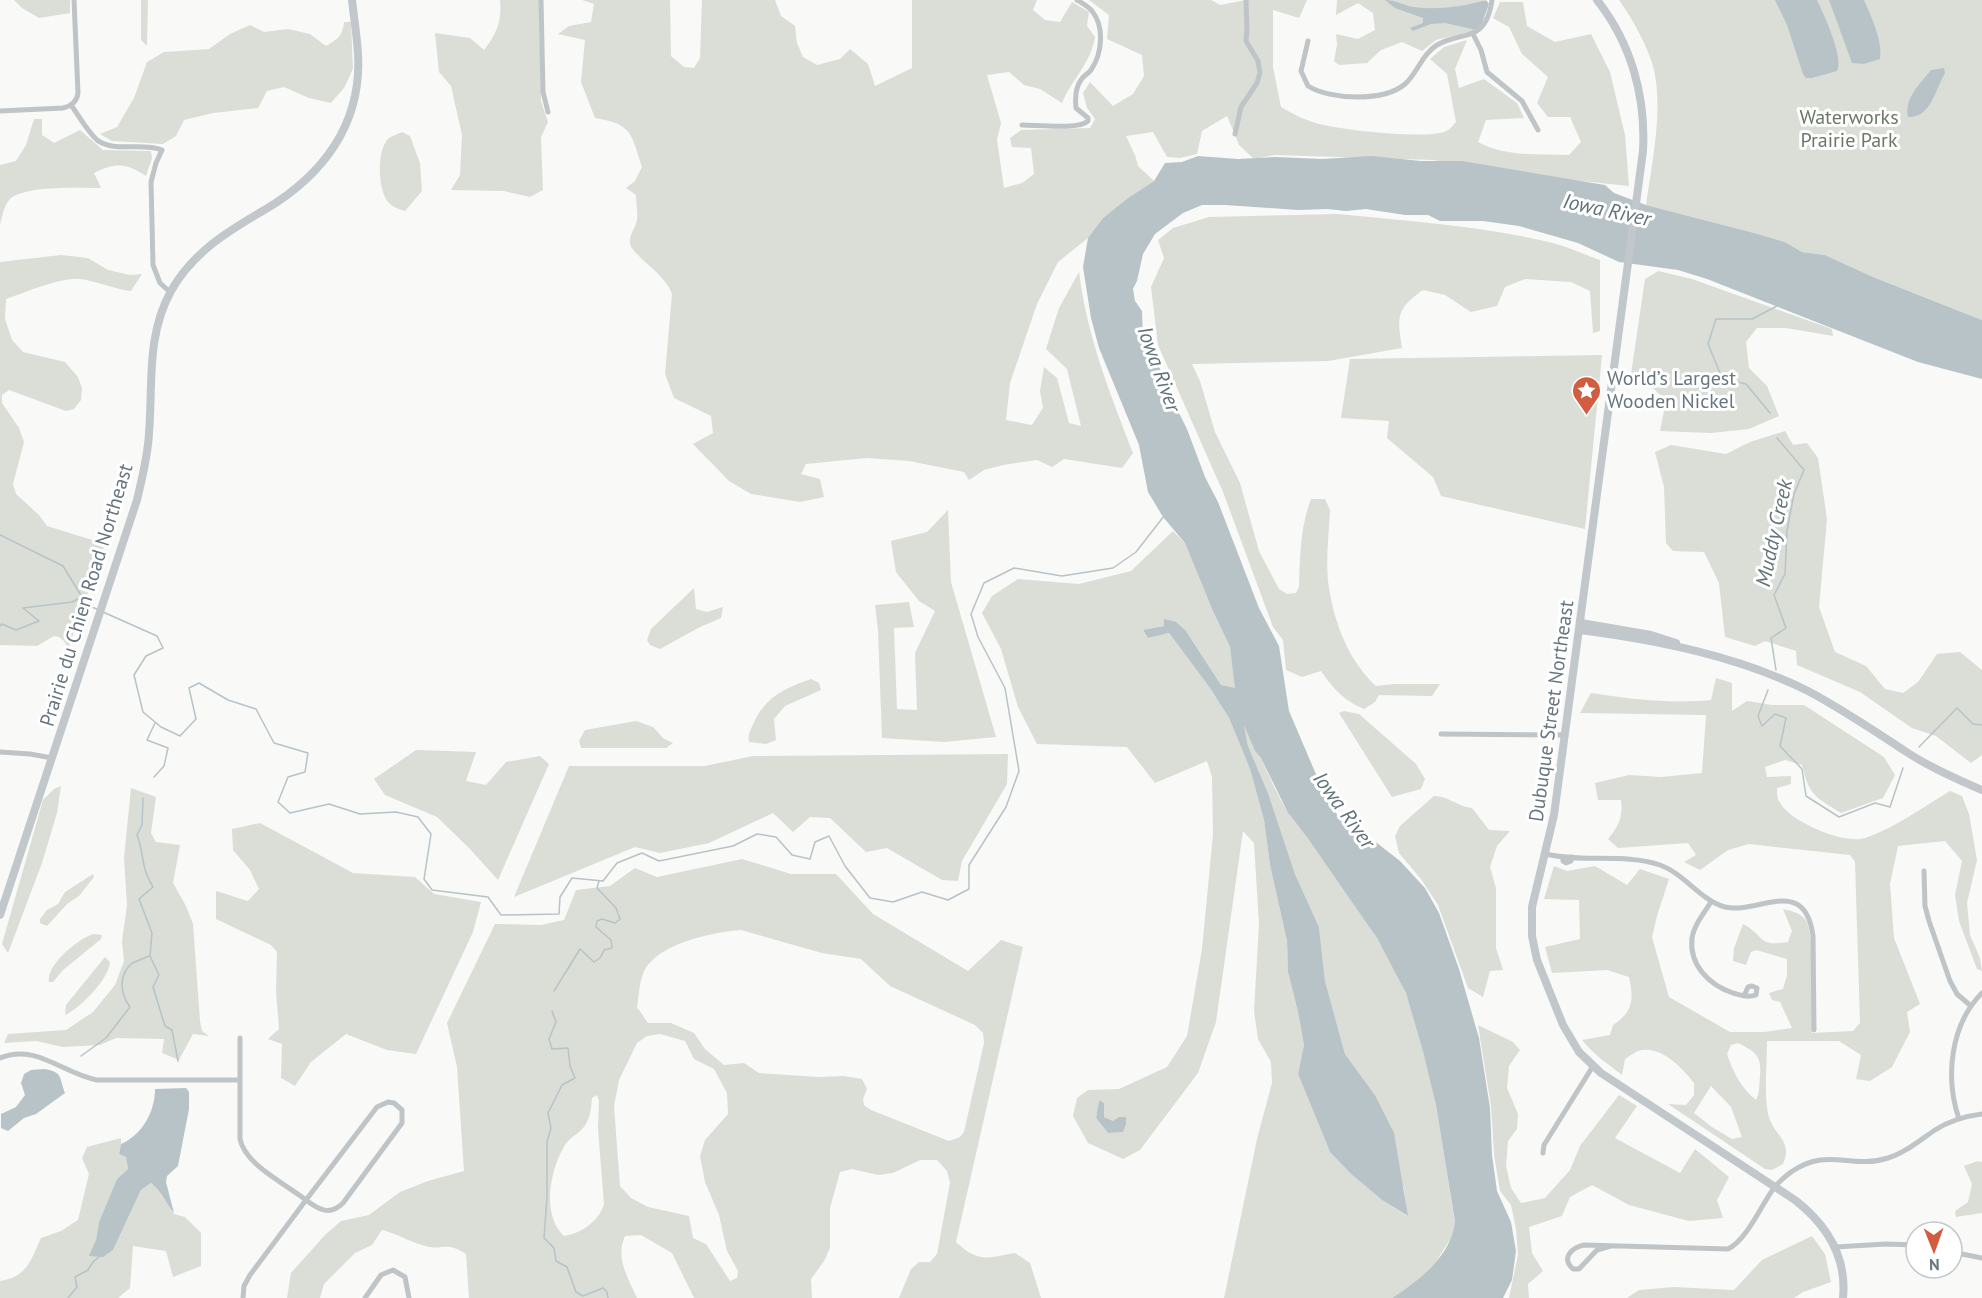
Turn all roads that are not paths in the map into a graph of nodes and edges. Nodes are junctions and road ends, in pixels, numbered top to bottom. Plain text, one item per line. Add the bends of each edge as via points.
1 (74, 0) edge
2 (352, 0) edge
3 (541, 0) edge
4 (1077, 0) edge
5 (1246, 0) edge
6 (1492, 0) edge
7 (1597, 0) edge
8 (1473, 34) junction
9 (1308, 41) dead end
10 (71, 105) junction
11 (0, 111) edge
12 (548, 112) dead end
13 (1022, 125) dead end
14 (1538, 130) dead end
15 (1235, 134) dead end
16 (171, 293) junction
17 (1580, 626) junction
18 (1441, 734) dead end
19 (1565, 735) junction
20 (0, 752) edge
21 (52, 758) junction
22 (1982, 790) edge
23 (1546, 854) junction
24 (1924, 871) dead end
25 (1711, 902) junction
26 (0, 915) edge
27 (1982, 993) edge
28 (1744, 996) dead end
29 (1971, 1006) junction
30 (1814, 1030) dead end
31 (240, 1038) dead end
32 (0, 1058) edge
33 (1593, 1066) junction
34 (240, 1080) junction
35 (1982, 1114) edge
36 (1959, 1119) junction
37 (1543, 1153) dead end
38 (1775, 1187) junction
39 (306, 1200) junction
40 (1904, 1245) edge
41 (1611, 1246) junction
42 (1835, 1246) junction
43 (1964, 1254) edge
44 (1982, 1258) edge
45 (243, 1298) edge
46 (365, 1298) edge
47 (409, 1298) edge
48 (1844, 1298) edge

1 - 10 street via 78,93
2 - 16 main road, Prairie du Chien Road Northeast via 357,79 349,114 336,144 312,176 294,191 203,251
3 - 12 street via 543,92
4 - 13 street via 1091,10 1099,22 1100,33 1099,54 1075,95 1076,108 1088,118 1087,123
5 - 15 street via 1246,42 1258,61 1260,73 1241,107
6 - 8 street via 1484,22
7 - 17 main road, Dubuque Street Northeast via 1632,61 1642,101 1644,143
8 - 9 street via 1437,45 1398,89 1351,97 1313,89 1305,82 1301,66
8 - 14 street via 1487,72 1522,101
10 - 11 street
10 - 16 street via 104,145 162,150 151,182 153,265 160,283
16 - 21 main road, Prairie du Chien Road Northeast via 157,327 152,353 149,433 142,479
17 - 19 main road, Dubuque Street Northeast
17 - 22 main road via 1700,652 1757,670 1805,690 1905,752
18 - 19 street
19 - 23 main road, Dubuque Street Northeast
20 - 21 street
21 - 26 main road, Prairie du Chien Road Northeast
23 - 25 street via 1662,866
23 - 33 main road, Dubuque Street Northeast via 1532,907 1534,951 1566,1032
24 - 29 street via 1925,906 1936,941 1953,988
25 - 28 street via 1693,932 1693,957 1713,983
25 - 30 street via 1737,909 1782,900 1803,911 1813,936
27 - 29 street
29 - 36 street via 1959,1030 1954,1054 1953,1096
31 - 34 street
32 - 34 street via 29,1054 97,1080
33 - 37 street via 1544,1145
33 - 38 main road, Dubuque Street Northeast
34 - 39 street via 240,1138 244,1151
35 - 36 street
36 - 38 street via 1897,1155 1860,1162 1821,1159 1802,1165
38 - 41 street via 1745,1232 1728,1249
38 - 42 main road, Dubuque Street Northeast via 1815,1217
39 - 39 street via 377,1107 388,1102 399,1106 402,1123 340,1206 320,1210
39 - 45 street via 250,1275
40 - 42 street
41 - 41 street via 1575,1248 1569,1254 1568,1264 1579,1269 1597,1250
42 - 48 main road, Dubuque Street Northeast
43 - 44 street
46 - 47 street via 381,1275 393,1270 405,1277

